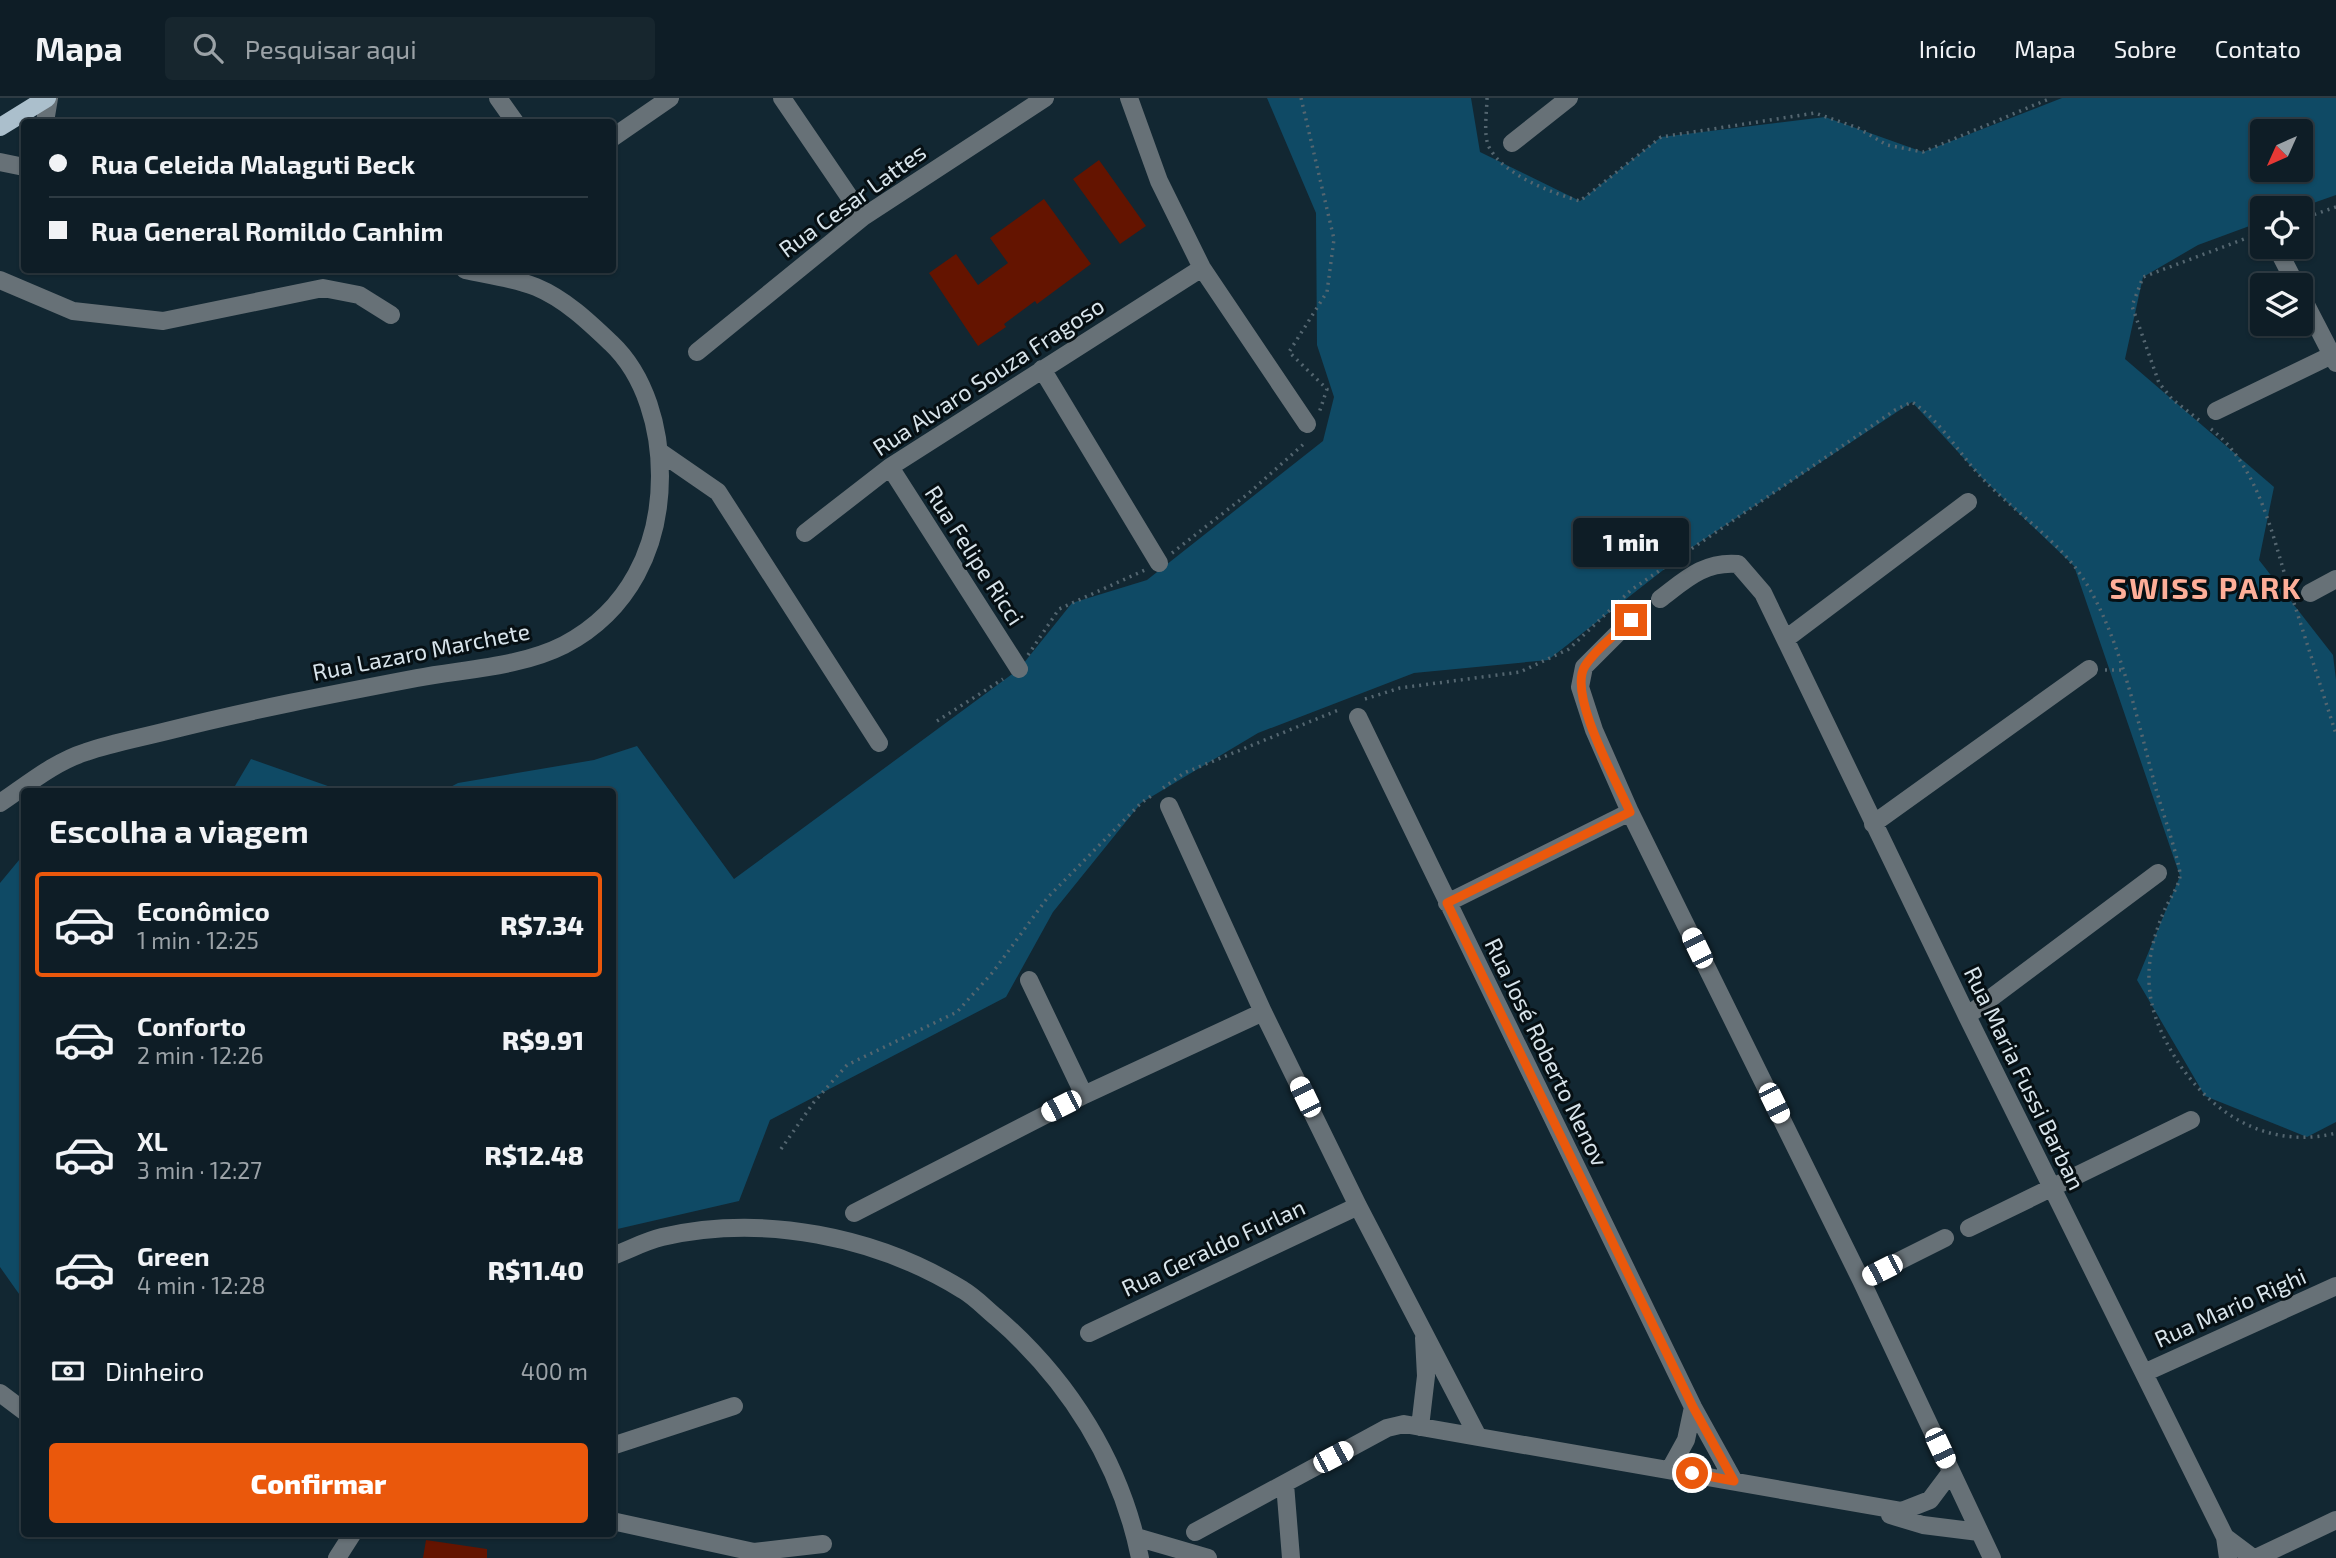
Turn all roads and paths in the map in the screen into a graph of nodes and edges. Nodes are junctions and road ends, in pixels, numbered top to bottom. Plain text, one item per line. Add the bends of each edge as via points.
1 (48, 98) edge
2 (498, 98) edge
3 (670, 98) edge
4 (782, 98) edge
5 (1045, 98) edge
6 (1129, 98) edge
7 (1301, 98) edge
8 (1487, 98) edge
9 (1569, 98) edge
10 (2051, 98) edge
11 (45, 119) edge
12 (513, 119) edge
13 (0, 127) edge
14 (616, 135) edge
15 (1513, 143) dead end
16 (0, 162) edge
17 (21, 166) edge
18 (2336, 207) edge
19 (2313, 215) edge
20 (863, 217) junction
21 (2250, 237) edge
22 (1202, 268) junction
23 (478, 273) edge
24 (0, 280) edge
25 (391, 315) dead end
26 (2313, 317) edge
27 (697, 352) dead end
28 (2335, 357) edge
29 (1042, 369) junction
30 (2216, 411) dead end
31 (1311, 429) junction
32 (660, 452) junction
33 (890, 467) junction
34 (1968, 502) dead end
35 (805, 533) dead end
36 (1159, 563) junction
37 (2336, 579) edge
38 (2310, 593) dead end
39 (1660, 599) dead end
40 (1631, 620) dead end
41 (1787, 638) junction
42 (1019, 669) junction
43 (2088, 669) dead end
44 (1356, 708) junction
45 (937, 721) dead end
46 (2336, 734) edge
47 (879, 743) dead end
48 (22, 788) edge
49 (21, 789) edge
50 (0, 803) edge
51 (1169, 806) dead end
52 (1630, 812) junction
53 (1873, 824) junction
54 (2158, 873) dead end
55 (1447, 903) junction
56 (1029, 980) dead end
57 (1263, 1012) junction
58 (1967, 1016) junction
59 (1084, 1095) junction
60 (2190, 1120) dead end
61 (2336, 1133) edge
62 (781, 1149) dead end
63 (2051, 1188) junction
64 (1358, 1206) junction
65 (855, 1213) dead end
66 (1969, 1228) dead end
67 (1945, 1238) dead end
68 (616, 1254) edge
69 (1861, 1280) junction
70 (2336, 1286) edge
71 (1089, 1333) dead end
72 (1424, 1335) junction
73 (2144, 1373) junction
74 (0, 1393) edge
75 (734, 1406) dead end
76 (1693, 1407) junction
77 (21, 1409) edge
78 (1420, 1427) junction
79 (1477, 1436) junction
80 (616, 1445) edge
81 (1670, 1469) junction
82 (1951, 1472) junction
83 (1734, 1481) junction
84 (1285, 1484) junction
85 (1867, 1507) junction
86 (2336, 1520) edge
87 (616, 1522) edge
88 (1195, 1532) dead end
89 (1979, 1532) junction
90 (350, 1537) edge
91 (1136, 1537) junction
92 (2225, 1537) junction
93 (824, 1544) dead end
94 (754, 1555) edge
95 (337, 1558) edge
96 (1140, 1558) edge
97 (1208, 1558) edge
98 (1290, 1558) edge
99 (1992, 1558) edge
100 (2228, 1558) edge
101 (2254, 1558) edge

1 - 11 street
1 - 13 main road
2 - 12 street
3 - 14 street
4 - 20 street
5 - 20 street, Rua Cesar Lattes
6 - 22 street via 1159,181
7 - 31 path via 1334,239 1327,292 1289,352 1327,389
8 - 10 path via 1488,145 1498,158 1540,189 1580,201 1661,137 1815,113 1858,128 1887,145 1923,152
9 - 15 street
16 - 17 street
18 - 19 path
20 - 27 street, Rua Cesar Lattes
21 - 46 path via 2143,277 2132,306 2159,383 2227,444 2261,500
22 - 29 street, Rua Alvaro Souza Fragoso
22 - 31 street
23 - 32 street, Rua Lazaro Marchete via 536,287 580,313 619,350 640,384
24 - 25 street via 73,311 163,321 323,288 359,295
26 - 28 street
28 - 30 street
29 - 33 street, Rua Alvaro Souza Fragoso
29 - 36 street
31 - 36 path via 1248,493
32 - 47 street via 718,492
32 - 48 street, Rua Lazaro Marchete via 660,506 641,569 597,622 562,646 520,659 268,706 84,752
33 - 35 street, Rua Alvaro Souza Fragoso
33 - 42 street, Rua Felipe Ricci
34 - 41 street
36 - 42 path via 1059,609
37 - 38 street
39 - 41 street, Rua Maria Fussi Barban via 1703,567 1738,564 1763,593
40 - 52 street via 1584,667 1580,687
41 - 53 street, Rua Maria Fussi Barban
42 - 45 path
43 - 53 street
44 - 55 street, Rua José Roberto Nenov
44 - 61 path via 1400,688 1520,672 1569,649 1631,590 1912,402 1927,412 1982,478 2074,566 2091,592 2123,670 2180,876 2151,941 2148,986 2161,1030 2177,1060 2215,1105 2266,1135 2318,1138
44 - 62 path via 1184,773 1141,803 1048,898 957,1012 847,1065
49 - 50 street, Rua Lazaro Marchete
51 - 57 street
52 - 55 street
52 - 69 street
53 - 58 street, Rua Maria Fussi Barban
54 - 58 street
55 - 76 street, Rua José Roberto Nenov
56 - 59 street
57 - 59 street
57 - 64 street
58 - 63 street, Rua Maria Fussi Barban
59 - 65 street
60 - 63 street
63 - 66 street
63 - 73 street, Rua Maria Fussi Barban
64 - 71 street, Rua Geraldo Furlan
64 - 72 street
67 - 69 street
68 - 91 street via 661,1237 739,1227 831,1236 926,1270 965,1291 1016,1334 1065,1389 1096,1436
69 - 82 street
70 - 73 street, Rua Mario Righi
72 - 78 street via 1426,1376
72 - 79 street
73 - 92 street, Rua Maria Fussi Barban
74 - 77 street
75 - 80 street
76 - 81 street via 1686,1440
76 - 83 street, Rua José Roberto Nenov
78 - 79 street
78 - 84 street via 1387,1428
79 - 81 street
81 - 83 street
82 - 85 street via 1930,1500 1917,1508
82 - 89 street
83 - 85 street
84 - 88 street
84 - 98 street
85 - 89 street via 1923,1525
86 - 101 street
87 - 94 street
89 - 99 street
90 - 95 street
91 - 96 street
91 - 97 street
92 - 100 street, Rua Maria Fussi Barban
92 - 101 street, Rua Maria Fussi Barban
93 - 94 street

